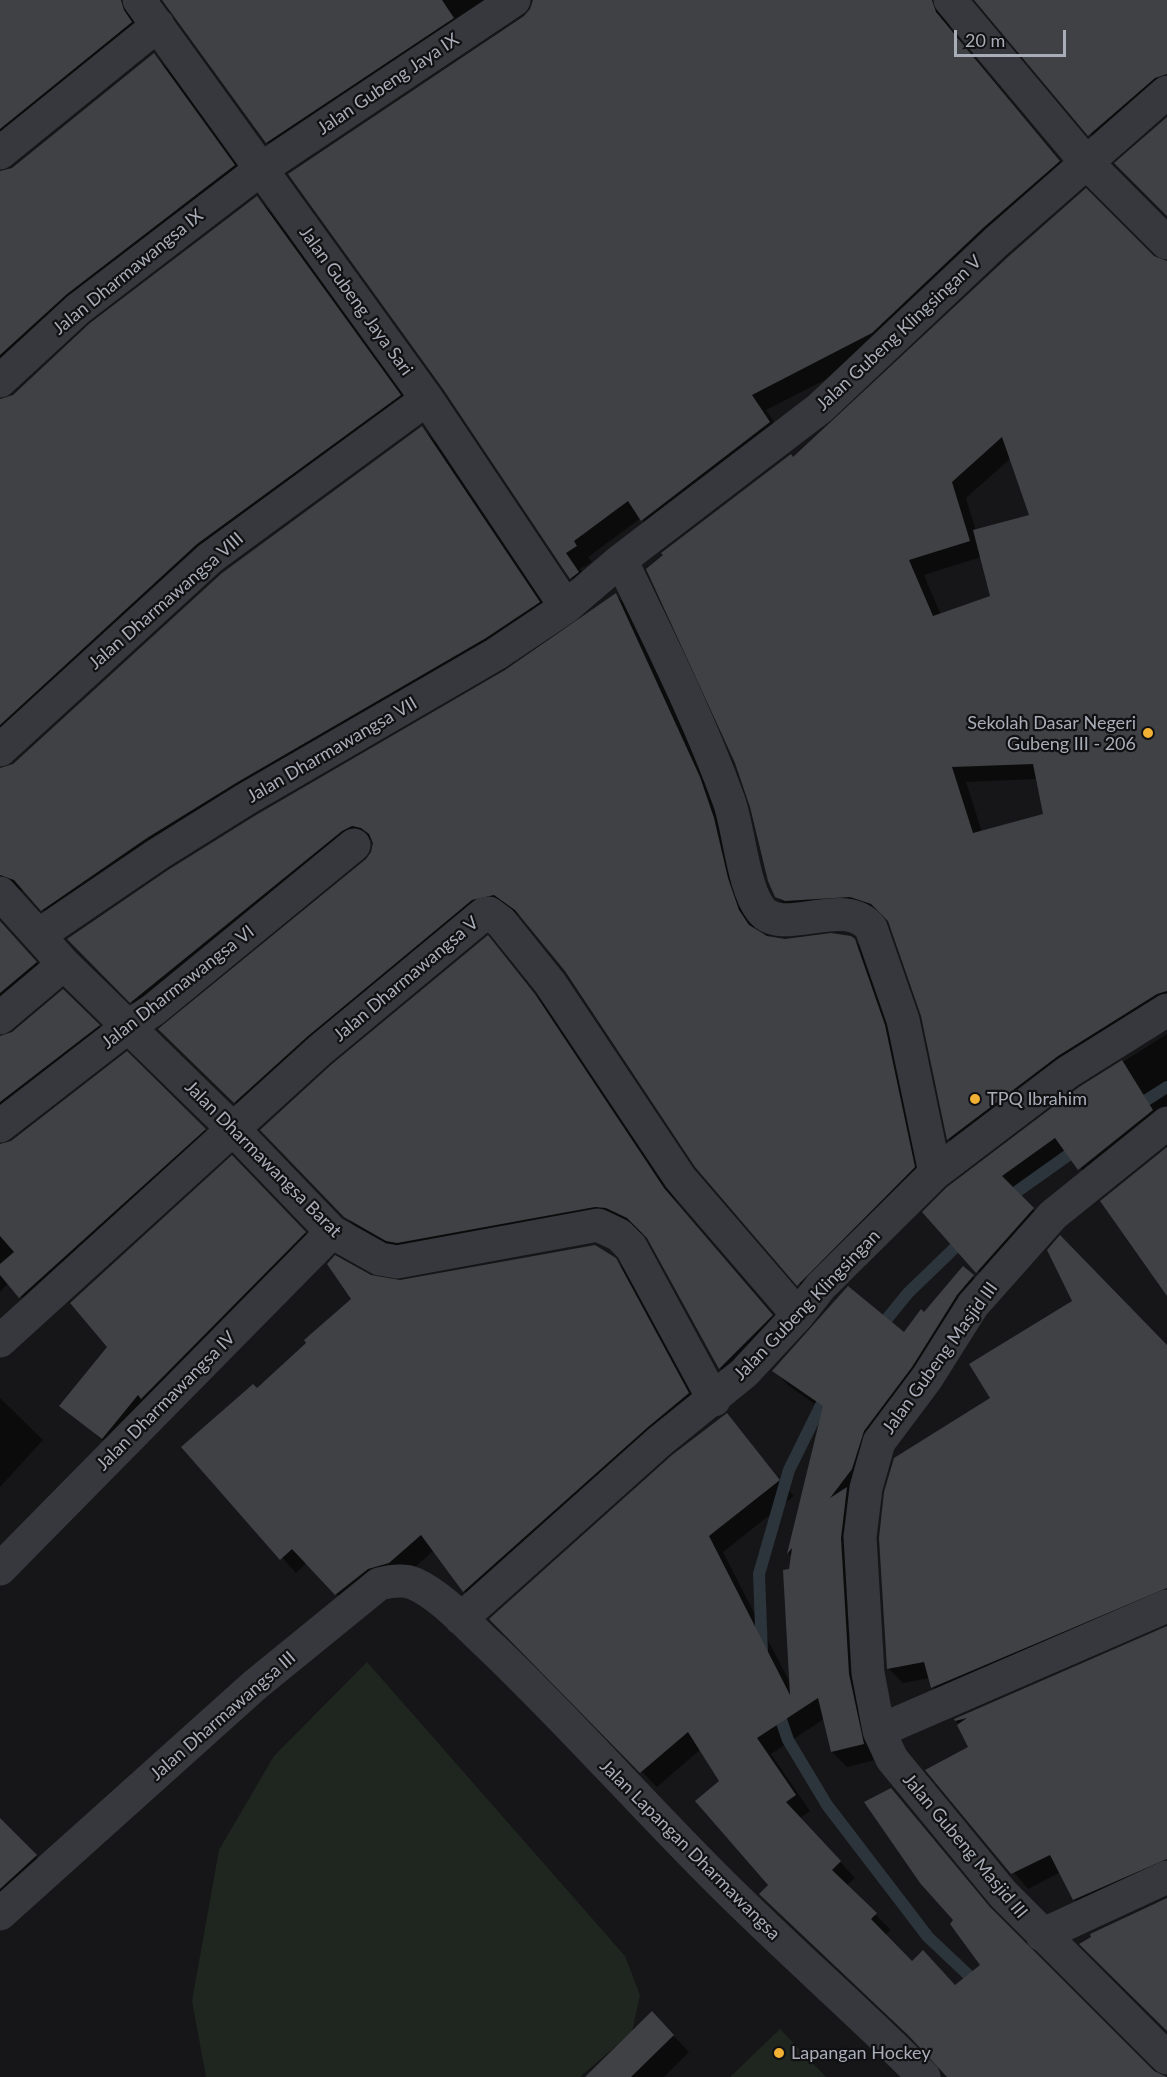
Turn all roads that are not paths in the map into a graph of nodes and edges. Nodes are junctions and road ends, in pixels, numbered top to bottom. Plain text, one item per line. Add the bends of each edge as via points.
1 (514, 0) edge
2 (950, 0) edge
3 (149, 13) edge
4 (1167, 92) edge
5 (0, 153) edge
6 (1085, 162) junction
7 (261, 169) junction
8 (1167, 243) edge
9 (0, 381) edge
10 (427, 399) junction
11 (621, 560) junction
12 (566, 607) junction
13 (0, 750) edge
14 (354, 845) dead end
15 (0, 893) edge
16 (39, 935) junction
17 (64, 964) junction
18 (1167, 1010) edge
19 (0, 1018) edge
20 (129, 1026) junction
21 (1167, 1123) edge
22 (0, 1126) edge
23 (232, 1128) junction
24 (934, 1173) junction
25 (332, 1232) junction
26 (798, 1315) junction
27 (0, 1341) edge
28 (714, 1400) junction
29 (0, 1569) edge
30 (1167, 1606) edge
31 (461, 1619) junction
32 (879, 1731) junction
33 (1167, 1877) edge
34 (0, 1914) edge
35 (1042, 1935) junction
36 (1167, 2058) edge
37 (924, 2077) edge

1 - 7 street, Jalan Gubeng Jaya IX
2 - 6 street
3 - 5 street
3 - 7 street, Jalan Gubeng Jaya Sari
4 - 6 street, Jalan Gubeng Klingsingan V
6 - 8 street
6 - 11 street, Jalan Gubeng Klingsingan V via 820,408
7 - 9 street, Jalan Dharmawangsa IX via 78,309
7 - 10 street, Jalan Gubeng Jaya Sari
10 - 12 street, Jalan Gubeng Jaya Sari
10 - 13 street, Jalan Dharmawangsa VIII via 210,558
11 - 12 street, Jalan Dharmawangsa VII
11 - 24 street via 705,735 732,808 741,852 763,913 781,918 852,914 871,928 903,1020
12 - 16 street, Jalan Dharmawangsa VII via 496,654 226,811
14 - 20 street, Jalan Dharmawangsa VI
15 - 16 street, Jalan Dharmawangsa Barat
16 - 17 street, Jalan Dharmawangsa Barat
17 - 19 street
17 - 20 street, Jalan Dharmawangsa Barat
18 - 24 street, Jalan Gubeng Klingsingan via 1068,1072
20 - 22 street, Jalan Dharmawangsa VI
20 - 23 street, Jalan Dharmawangsa Barat
21 - 32 street, Jalan Gubeng Masjid III via 1053,1215 973,1305 927,1378 879,1442 866,1488 860,1537 868,1673
23 - 25 street, Jalan Dharmawangsa Barat
23 - 26 street, Jalan Dharmawangsa V via 407,976 489,913 501,922 550,983 680,1178
23 - 27 street, Jalan Dharmawangsa V
24 - 26 street, Jalan Gubeng Klingsingan via 821,1286
25 - 28 street, Jalan Dharmawangsa Barat via 380,1259 398,1262 598,1225 608,1228 631,1247
25 - 29 street, Jalan Dharmawangsa IV
26 - 28 street, Jalan Gubeng Klingsingan
28 - 31 street, Jalan Gubeng Klingsingan via 660,1441
30 - 32 street
31 - 34 street, Jalan Dharmawangsa III via 415,1584 379,1584 255,1685
31 - 37 street, Jalan Lapangan Dharmawangsa via 759,1923 870,2022
32 - 35 street, Jalan Gubeng Masjid III via 892,1759 1002,1894
33 - 35 street
35 - 36 street, Jalan Gubeng Masjid III

